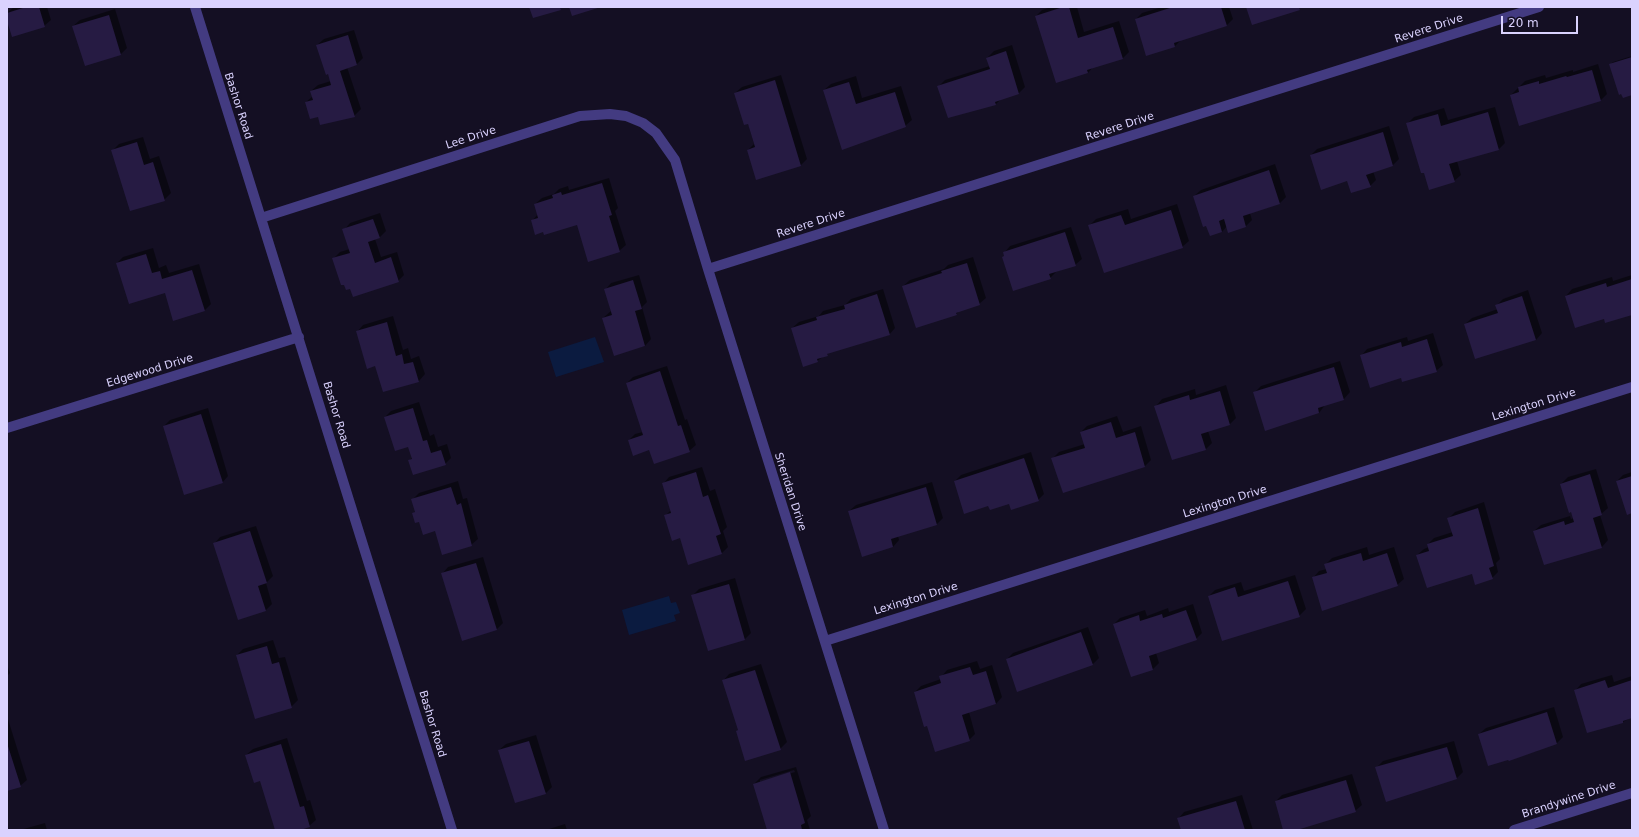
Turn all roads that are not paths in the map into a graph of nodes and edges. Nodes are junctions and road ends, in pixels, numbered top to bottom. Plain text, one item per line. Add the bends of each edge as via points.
1 (195, 7) edge
2 (1539, 7) edge
3 (675, 160) joint
4 (261, 218) junction
5 (708, 269) junction
6 (299, 337) junction
7 (1632, 387) edge
8 (7, 428) edge
9 (825, 640) junction
10 (1632, 793) edge
11 (452, 830) edge
12 (884, 830) edge
13 (1514, 830) edge

1 - 4 street, Bashor Road
2 - 5 street, Revere Drive
3 - 4 street, Lee Drive via 656,133 643,123 626,116 595,114 566,120
3 - 5 street, Sheridan Drive
4 - 6 street, Bashor Road
5 - 9 street, Sheridan Drive
6 - 8 street, Edgewood Drive
6 - 11 street, Bashor Road
7 - 9 street, Lexington Drive
9 - 12 street, Sheridan Drive
10 - 13 street, Brandywine Drive

